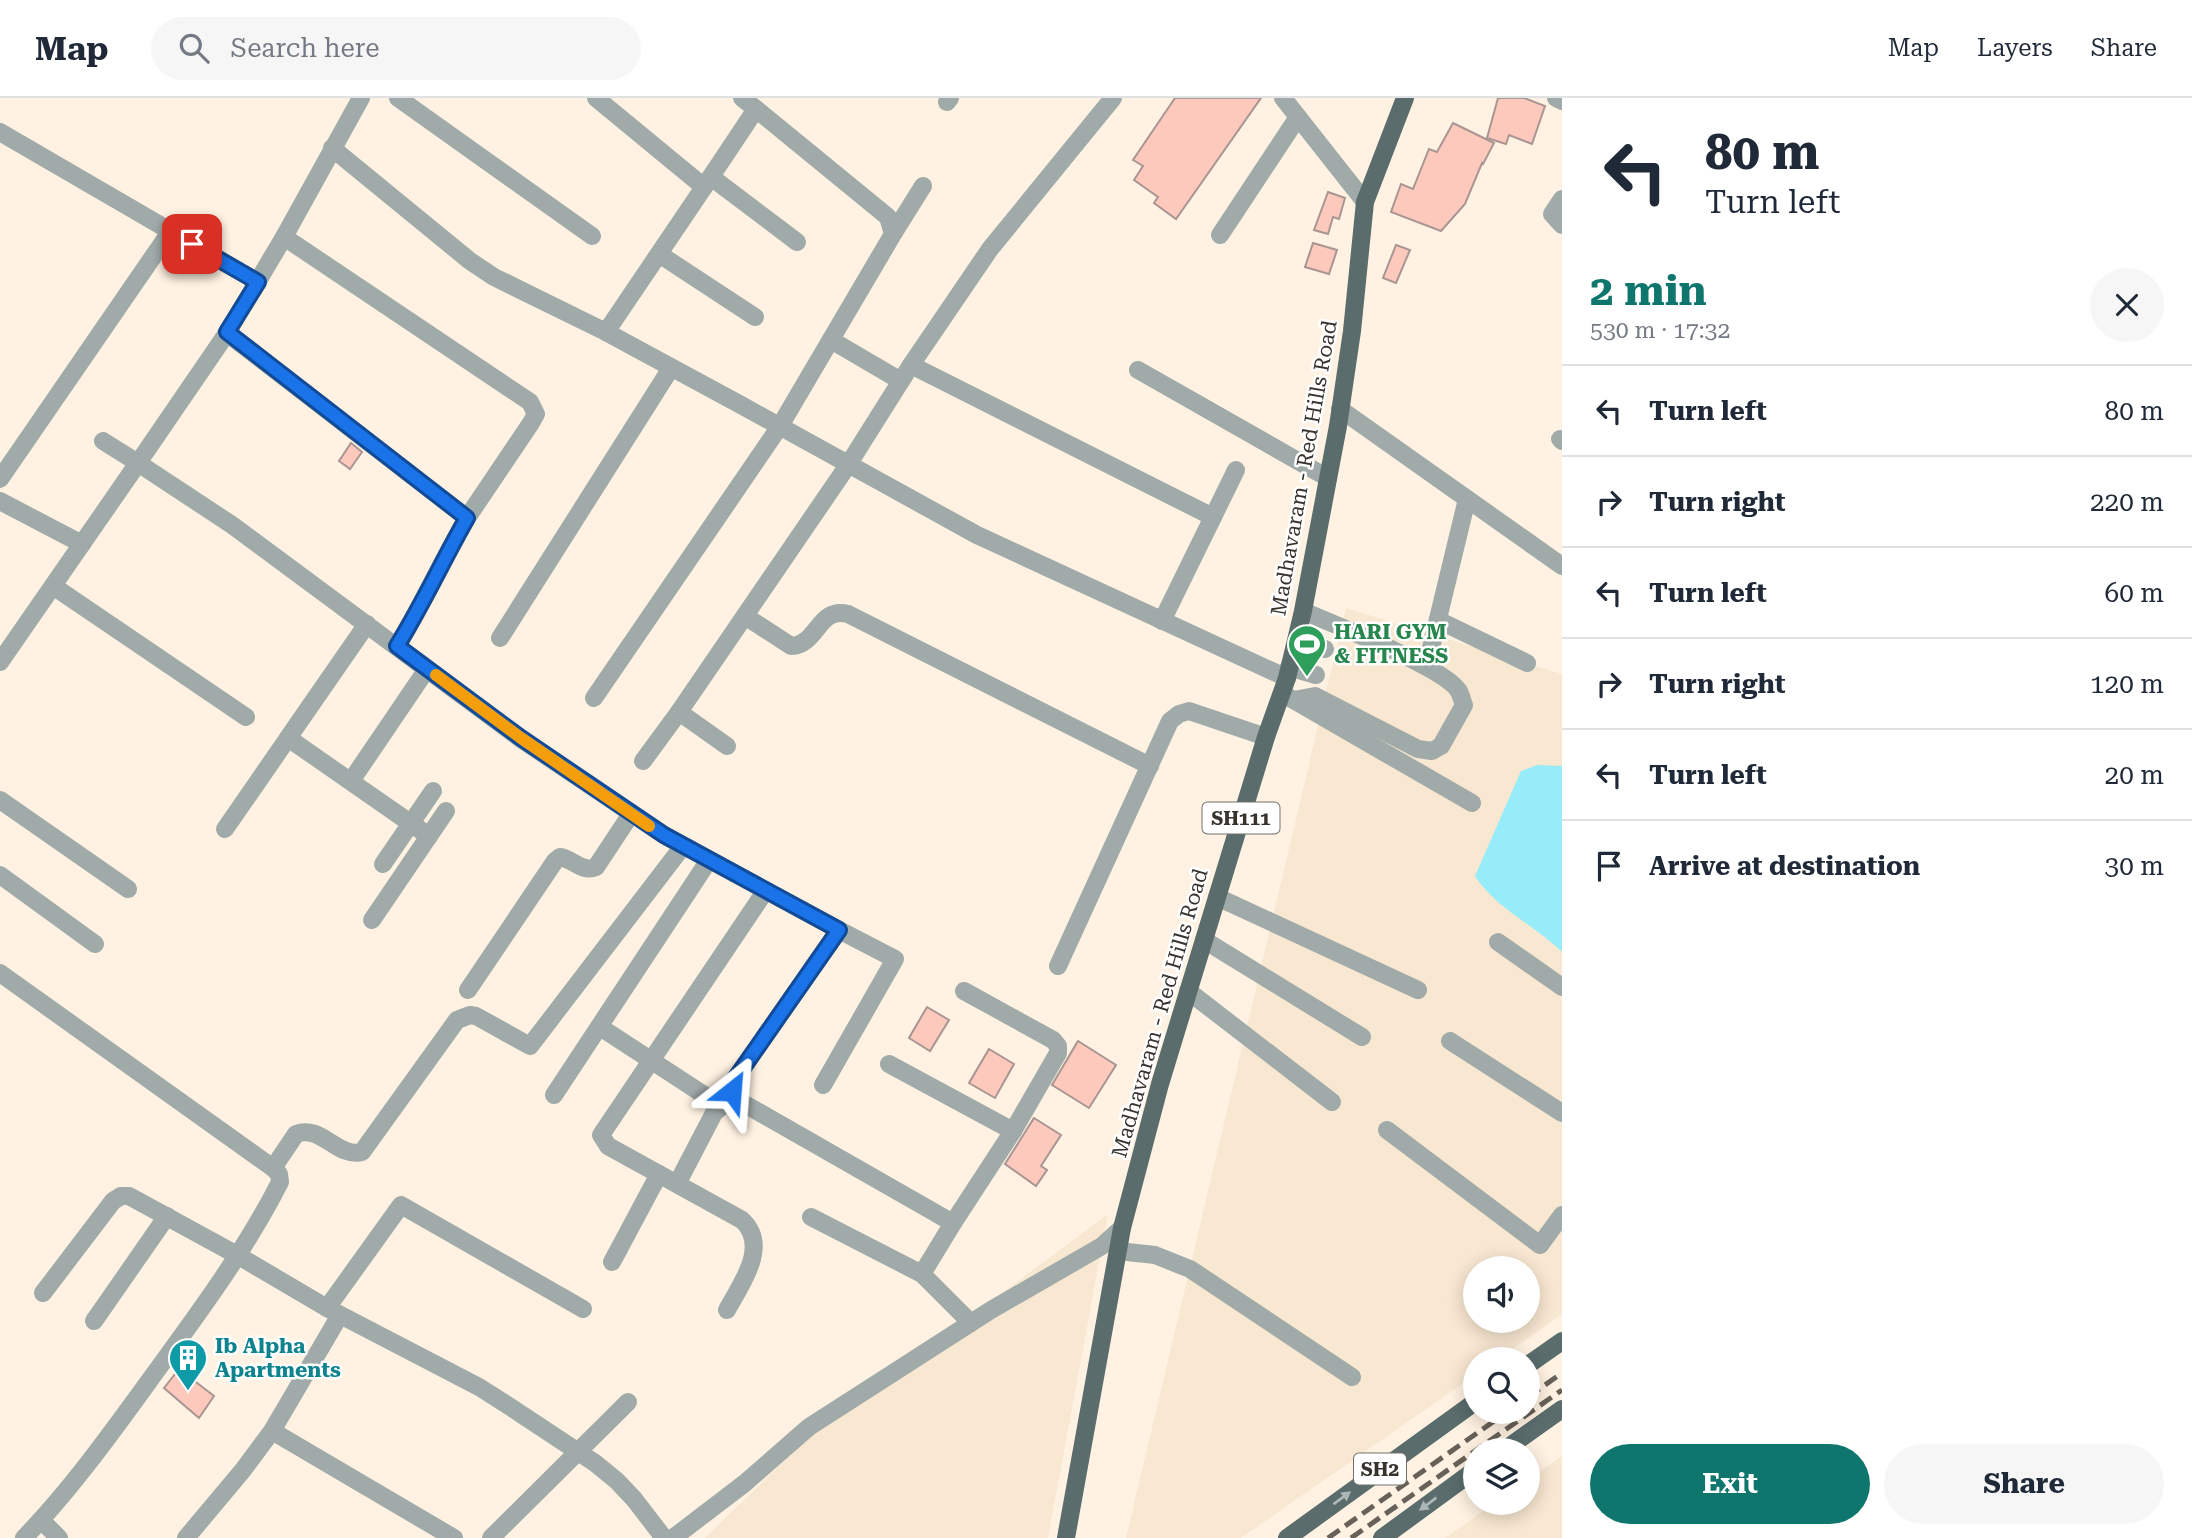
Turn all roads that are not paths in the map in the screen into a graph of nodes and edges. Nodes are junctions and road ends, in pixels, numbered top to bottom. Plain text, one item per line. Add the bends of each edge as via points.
1 (361, 98) edge
2 (398, 98) edge
3 (596, 98) edge
4 (1113, 98) edge
5 (1283, 98) edge
6 (1405, 98) edge
7 (1556, 98) edge
8 (1562, 101) edge
9 (749, 104) edge
10 (1298, 117) junction
11 (0, 132) edge
12 (332, 148) junction
13 (707, 182) junction
14 (923, 186) dead end
15 (1562, 199) edge
16 (1365, 202) junction
17 (1562, 225) edge
18 (170, 232) junction
19 (893, 234) junction
20 (1220, 234) dead end
21 (592, 236) dead end
22 (284, 237) junction
23 (797, 242) dead end
24 (659, 254) junction
25 (258, 282) junction
26 (755, 317) dead end
27 (227, 332) junction
28 (606, 332) junction
29 (831, 340) junction
30 (911, 365) junction
31 (671, 368) junction
32 (1138, 370) dead end
33 (901, 381) junction
34 (1340, 409) junction
35 (780, 426) junction
36 (103, 441) dead end
37 (138, 463) junction
38 (848, 465) junction
39 (1236, 470) dead end
40 (1328, 478) junction
41 (0, 479) edge
42 (1467, 499) junction
43 (0, 501) edge
44 (1213, 517) junction
45 (467, 518) junction
46 (82, 544) junction
47 (1562, 566) edge
48 (53, 586) junction
49 (1303, 611) junction
50 (746, 616) junction
51 (1438, 620) junction
52 (1161, 621) junction
53 (368, 624) junction
54 (500, 638) dead end
55 (1296, 642) junction
56 (397, 646) junction
57 (1325, 649) dead end
58 (1428, 660) dead end
59 (0, 663) edge
60 (1527, 663) dead end
61 (427, 669) junction
62 (1316, 675) dead end
63 (1288, 684) junction
64 (594, 698) dead end
65 (679, 712) junction
66 (246, 717) dead end
67 (1266, 737) junction
68 (288, 738) junction
69 (727, 746) dead end
70 (643, 761) dead end
71 (1150, 766) junction
72 (351, 781) junction
73 (433, 791) dead end
74 (0, 800) edge
75 (1472, 803) dead end
76 (446, 811) dead end
77 (631, 814) junction
78 (411, 823) junction
79 (225, 829) dead end
80 (429, 836) junction
81 (682, 845) junction
82 (709, 860) junction
83 (383, 864) dead end
84 (0, 875) edge
85 (128, 889) dead end
86 (765, 890) junction
87 (1217, 897) junction
88 (372, 920) dead end
89 (839, 930) junction
90 (1203, 940) junction
91 (1498, 942) dead end
92 (95, 944) dead end
93 (1058, 966) dead end
94 (0, 973) edge
95 (1562, 987) edge
96 (468, 990) dead end
97 (1418, 990) dead end
98 (964, 991) dead end
99 (1188, 991) junction
100 (600, 1027) junction
101 (1362, 1037) dead end
102 (1450, 1041) dead end
103 (652, 1061) junction
104 (889, 1064) dead end
105 (823, 1085) dead end
106 (554, 1095) dead end
107 (728, 1102) junction
108 (1332, 1102) dead end
109 (1562, 1113) edge
110 (1387, 1130) dead end
111 (1013, 1131) junction
112 (272, 1168) junction
113 (659, 1174) junction
114 (677, 1184) junction
115 (1562, 1215) edge
116 (167, 1216) junction
117 (811, 1217) dead end
118 (954, 1223) junction
119 (1122, 1228) junction
120 (1118, 1251) junction
121 (237, 1255) junction
122 (612, 1262) dead end
123 (922, 1274) junction
124 (43, 1293) dead end
125 (583, 1310) dead end
126 (727, 1310) dead end
127 (333, 1312) junction
128 (94, 1321) dead end
129 (971, 1323) junction
130 (1562, 1341) edge
131 (1540, 1357) edge
132 (1352, 1377) dead end
133 (628, 1402) dead end
134 (1562, 1409) edge
135 (1463, 1411) edge
136 (272, 1431) junction
137 (1521, 1438) edge
138 (578, 1452) junction
139 (1463, 1479) edge
140 (41, 1520) junction
141 (24, 1538) edge
142 (59, 1538) edge
143 (186, 1538) edge
144 (453, 1538) edge
145 (491, 1538) edge
146 (672, 1538) edge
147 (1066, 1538) edge
148 (1287, 1538) edge
149 (1382, 1538) edge

1 - 12 street
2 - 21 street
3 - 13 street
4 - 30 street via 990,249
5 - 10 street
6 - 16 main road, Madhavaram - Red Hills Road / SH111
7 - 8 street
9 - 13 street
9 - 19 street via 888,217
10 - 16 street
10 - 20 street
11 - 18 street
12 - 22 street
12 - 28 street via 470,261
13 - 23 street
13 - 24 street
14 - 19 street
15 - 17 street via 1552,214
16 - 34 main road, Madhavaram - Red Hills Road / SH111
18 - 25 street
18 - 41 street
19 - 29 street
22 - 25 street
22 - 45 street via 530,402 536,414
24 - 26 street
24 - 28 street
25 - 27 street
27 - 37 street
27 - 45 street
28 - 31 street
29 - 33 street
29 - 35 street
30 - 33 street
30 - 44 street
31 - 35 street
31 - 54 street
32 - 40 street
33 - 38 street
34 - 40 main road, Madhavaram - Red Hills Road / SH111
34 - 42 street
35 - 38 street
35 - 64 street
36 - 37 street
37 - 46 street
37 - 53 street
38 - 50 street
38 - 52 street via 977,536
39 - 44 street
40 - 49 main road, Madhavaram - Red Hills Road / SH111
42 - 47 street
42 - 51 street
43 - 46 street
44 - 52 street
45 - 56 street
46 - 48 street
48 - 59 street
48 - 66 street
49 - 55 main road, Madhavaram - Red Hills Road / SH111
49 - 63 street via 1446,678 1464,705 1441,746 1432,751 1418,749
50 - 65 street
50 - 71 street via 797,646 807,641 827,615 848,614
51 - 58 street
51 - 60 street
52 - 63 street
53 - 56 street
53 - 68 street
55 - 57 street
55 - 63 main road, Madhavaram - Red Hills Road / SH111
56 - 61 street
61 - 72 street
61 - 77 street
62 - 63 street
63 - 67 main road, Madhavaram - Red Hills Road / SH111
63 - 75 street
65 - 69 street
65 - 70 street
67 - 71 street via 1189,711 1170,722
67 - 87 main road, Madhavaram - Red Hills Road / SH111
68 - 72 street
68 - 79 street
71 - 93 street
72 - 78 street
73 - 78 street
74 - 85 street
76 - 80 street
77 - 81 street
77 - 96 street via 596,867 585,869 566,858 555,861
78 - 80 street
78 - 83 street
80 - 88 street
81 - 82 street
81 - 112 street via 530,1046 476,1016 464,1016 362,1152 349,1153 317,1134 302,1132
82 - 86 street
82 - 100 street
84 - 92 street
86 - 89 street
86 - 103 street
87 - 90 main road, Madhavaram - Red Hills Road / SH111
87 - 97 street
89 - 105 street via 895,959
89 - 107 street via 733,1082
90 - 99 main road, Madhavaram - Red Hills Road / SH111
90 - 101 street
91 - 95 street
94 - 112 street
98 - 111 street via 1058,1046 1054,1063
99 - 108 street
99 - 119 main road, Madhavaram - Red Hills Road / SH111
100 - 103 street
100 - 106 street
102 - 109 street
103 - 107 street
103 - 113 street via 601,1135 608,1146
104 - 111 street
107 - 114 street via 714,1113
107 - 118 street
110 - 115 street via 1540,1245
111 - 118 street
112 - 121 street via 280,1182
113 - 114 street
113 - 122 street
114 - 126 street via 742,1220 754,1238 752,1258
116 - 121 street
116 - 124 street via 121,1196
116 - 128 street
117 - 123 street
118 - 123 street
119 - 120 main road, Madhavaram - Red Hills Road / SH111
119 - 129 street via 1102,1246
120 - 132 street via 1155,1255 1190,1269
120 - 147 main road, Madhavaram - Red Hills Road / SH111
121 - 127 street
121 - 140 street via 123,1418
123 - 129 street
125 - 127 street via 401,1205
127 - 136 street
127 - 138 street via 479,1387
129 - 146 street via 809,1427
130 - 131 main road
133 - 138 street
134 - 137 main road
148 -> 135 main road, SH2
136 - 143 street
136 - 144 street
138 - 145 street
138 - 146 street via 617,1481
139 -> 149 main road, SH2
140 - 141 street
140 - 142 street

